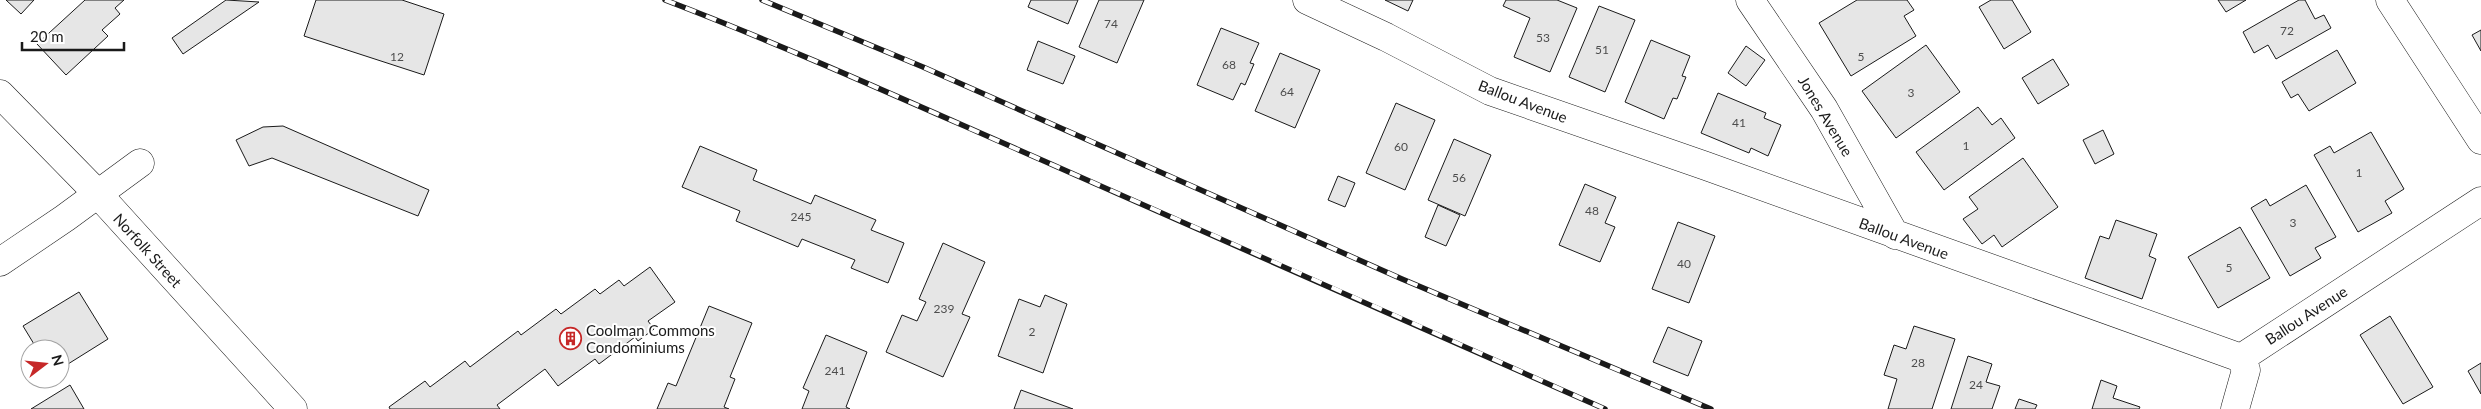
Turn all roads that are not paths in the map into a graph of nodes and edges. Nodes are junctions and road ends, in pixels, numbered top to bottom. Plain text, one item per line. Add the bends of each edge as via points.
1 (1307, 0) edge
2 (1750, 0) edge
3 (2397, 2) edge
4 (0, 94) edge
5 (2481, 140) edge
6 (140, 164) dead end
7 (97, 193) junction
8 (2481, 201) edge
9 (1895, 235) junction
10 (0, 262) edge
11 (2241, 358) junction
12 (293, 409) edge
13 (2235, 409) edge

1 - 9 street, Ballou Avenue via 1490,91
2 - 9 street, Jones Avenue via 1824,109
3 - 5 street
4 - 7 street, Norfolk Street
6 - 7 street
7 - 10 street
7 - 12 street, Norfolk Street
8 - 11 street, Ballou Avenue
9 - 11 street, Ballou Avenue
11 - 13 street via 2246,370

